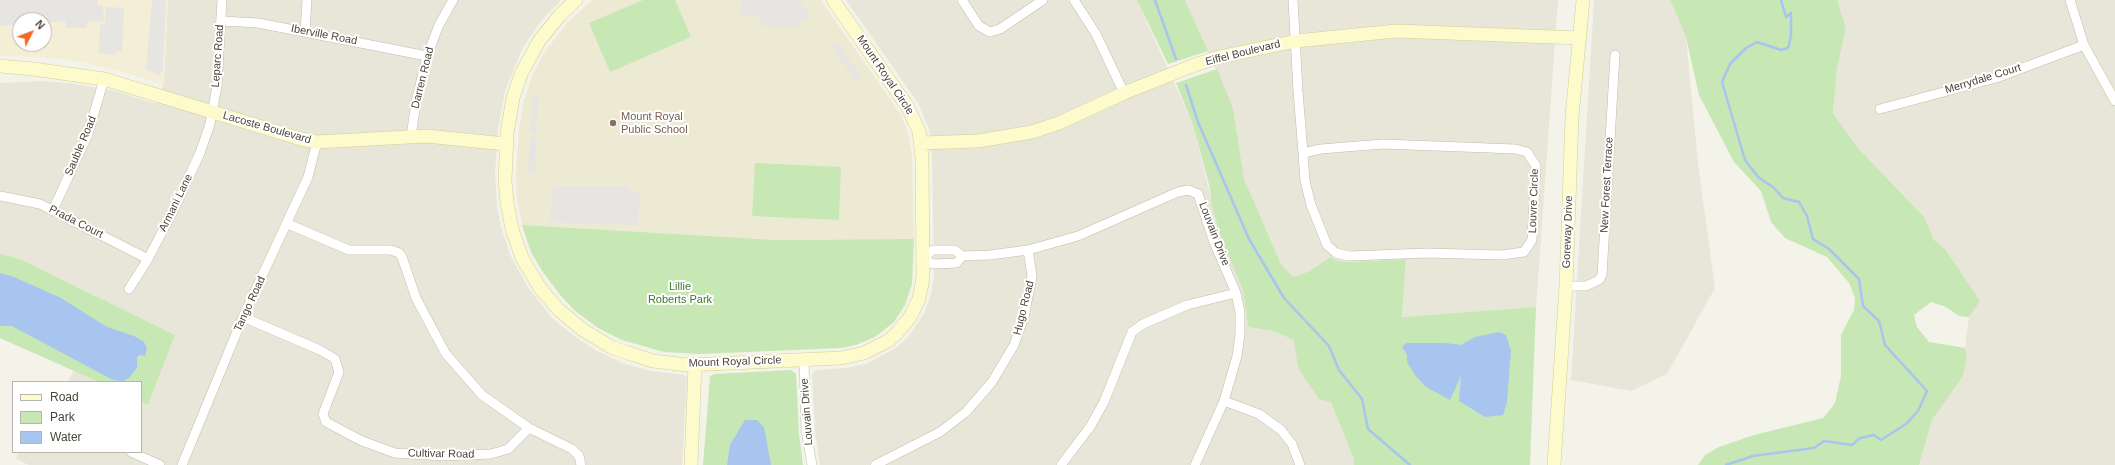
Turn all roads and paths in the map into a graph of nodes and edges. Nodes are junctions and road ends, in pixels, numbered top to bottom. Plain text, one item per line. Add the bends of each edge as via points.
1 (222, 0) edge
2 (307, 0) edge
3 (453, 0) edge
4 (576, 0) edge
5 (833, 0) edge
6 (962, 0) edge
7 (1043, 0) edge
8 (1074, 0) edge
9 (1293, 0) edge
10 (1583, 0) edge
11 (2070, 0) edge
12 (221, 21) junction
13 (305, 31) junction
14 (1580, 38) junction
15 (1296, 41) junction
16 (2084, 45) junction
17 (1615, 55) dead end
18 (426, 56) junction
19 (0, 66) edge
20 (33, 68) junction
21 (0, 74) edge
22 (104, 79) junction
23 (1124, 93) junction
24 (2115, 101) edge
25 (1880, 109) dead end
26 (212, 112) junction
27 (411, 137) junction
28 (316, 142) junction
29 (921, 143) junction
30 (506, 144) junction
31 (1303, 153) junction
32 (0, 196) edge
33 (53, 210) junction
34 (288, 224) junction
35 (1028, 250) junction
36 (962, 256) junction
37 (148, 259) junction
38 (923, 259) junction
39 (1566, 286) junction
40 (129, 288) dead end
41 (1236, 293) junction
42 (243, 317) junction
43 (804, 360) junction
44 (695, 364) junction
45 (1224, 401) junction
46 (529, 428) junction
47 (133, 453) edge
48 (160, 465) edge
49 (182, 465) edge
50 (581, 465) edge
51 (691, 465) edge
52 (812, 465) edge
53 (876, 465) edge
54 (1061, 465) edge
55 (1195, 465) edge
56 (1300, 465) edge
57 (1554, 465) edge

1 - 12 street, Leparc Road
2 - 13 street
3 - 18 street, Darren Road
4 - 30 street, Mount Royal Circle via 539,41 526,64 513,98
5 - 29 street, Mount Royal Circle via 910,111 919,131
6 - 7 street via 980,26 990,32 1000,29
8 - 23 street via 1096,34
9 - 15 street, Louvre Circle
10 - 14 street, Goreway Drive
11 - 16 street
12 - 13 street, Iberville Road via 258,23
12 - 26 street, Leparc Road via 217,86
13 - 18 street, Iberville Road
14 - 15 street, Eiffel Boulevard via 1396,31
14 - 39 street, Goreway Drive via 1572,117
15 - 23 street, Eiffel Boulevard via 1244,51 1192,66
15 - 31 street, Louvre Circle
16 - 24 street
16 - 25 street, Merrydale Court via 1996,78
17 - 39 street, New Forest Terrace via 1602,275 1586,286
18 - 27 street, Darren Road
19 - 20 street, Lacoste Boulevard
20 - 21 street, Lacoste Boulevard
20 - 22 street, Lacoste Boulevard
22 - 26 street, Lacoste Boulevard
22 - 33 street, Sauble Road via 88,134
23 - 29 street, Eiffel Boulevard via 1059,123 1032,132 978,141
26 - 28 street, Lacoste Boulevard
26 - 37 street, Armani Lane via 200,153
27 - 28 street, Lacoste Boulevard
27 - 30 street, Lacoste Boulevard
28 - 34 street, Tango Road via 308,177
29 - 38 street, Mount Royal Circle
30 - 44 street, Mount Royal Circle via 507,202 512,229 526,264 549,299 576,325 611,347 653,361
31 - 31 street, Louvre Circle via 1305,182 1311,205 1327,245 1336,253 1349,256 1517,254 1529,247 1532,240 1536,166 1528,152 1515,149 1382,144
32 - 33 street, Prada Court via 40,204
33 - 37 street, Prada Court
34 - 42 street, Tango Road
34 - 46 street via 349,250 391,250 399,253 416,298 446,354 482,395
35 - 36 street, Louvain Drive via 990,256
35 - 41 street, Louvain Drive via 1078,236 1178,192 1188,190 1198,194 1202,201 1214,242
35 - 53 street, Hugo Road via 1032,276 1024,317 1014,345 992,382 966,412 940,432
36 - 38 street, Louvain Drive via 956,263 933,264
36 - 38 street, Louvain Drive via 955,250 933,250
37 - 40 street, Armani Lane
38 - 43 street, Mount Royal Circle via 923,278 915,308 903,326 888,341 875,349 852,357
39 - 57 street, Goreway Drive
41 - 45 street, Louvain Drive via 1240,312 1240,334 1237,356
41 - 54 street via 1187,305 1143,324 1132,332 1104,402 1090,427
42 - 46 street, Cultivar Road via 335,359 339,372 323,414 326,422 362,441 396,453 444,456 491,454 508,449
42 - 49 street, Tango Road
43 - 44 street, Mount Royal Circle
43 - 52 street, Louvain Drive via 806,430
44 - 51 street
45 - 55 street, Louvain Drive
45 - 56 street via 1259,414 1281,430 1292,444
46 - 50 street via 575,451
47 - 48 street

